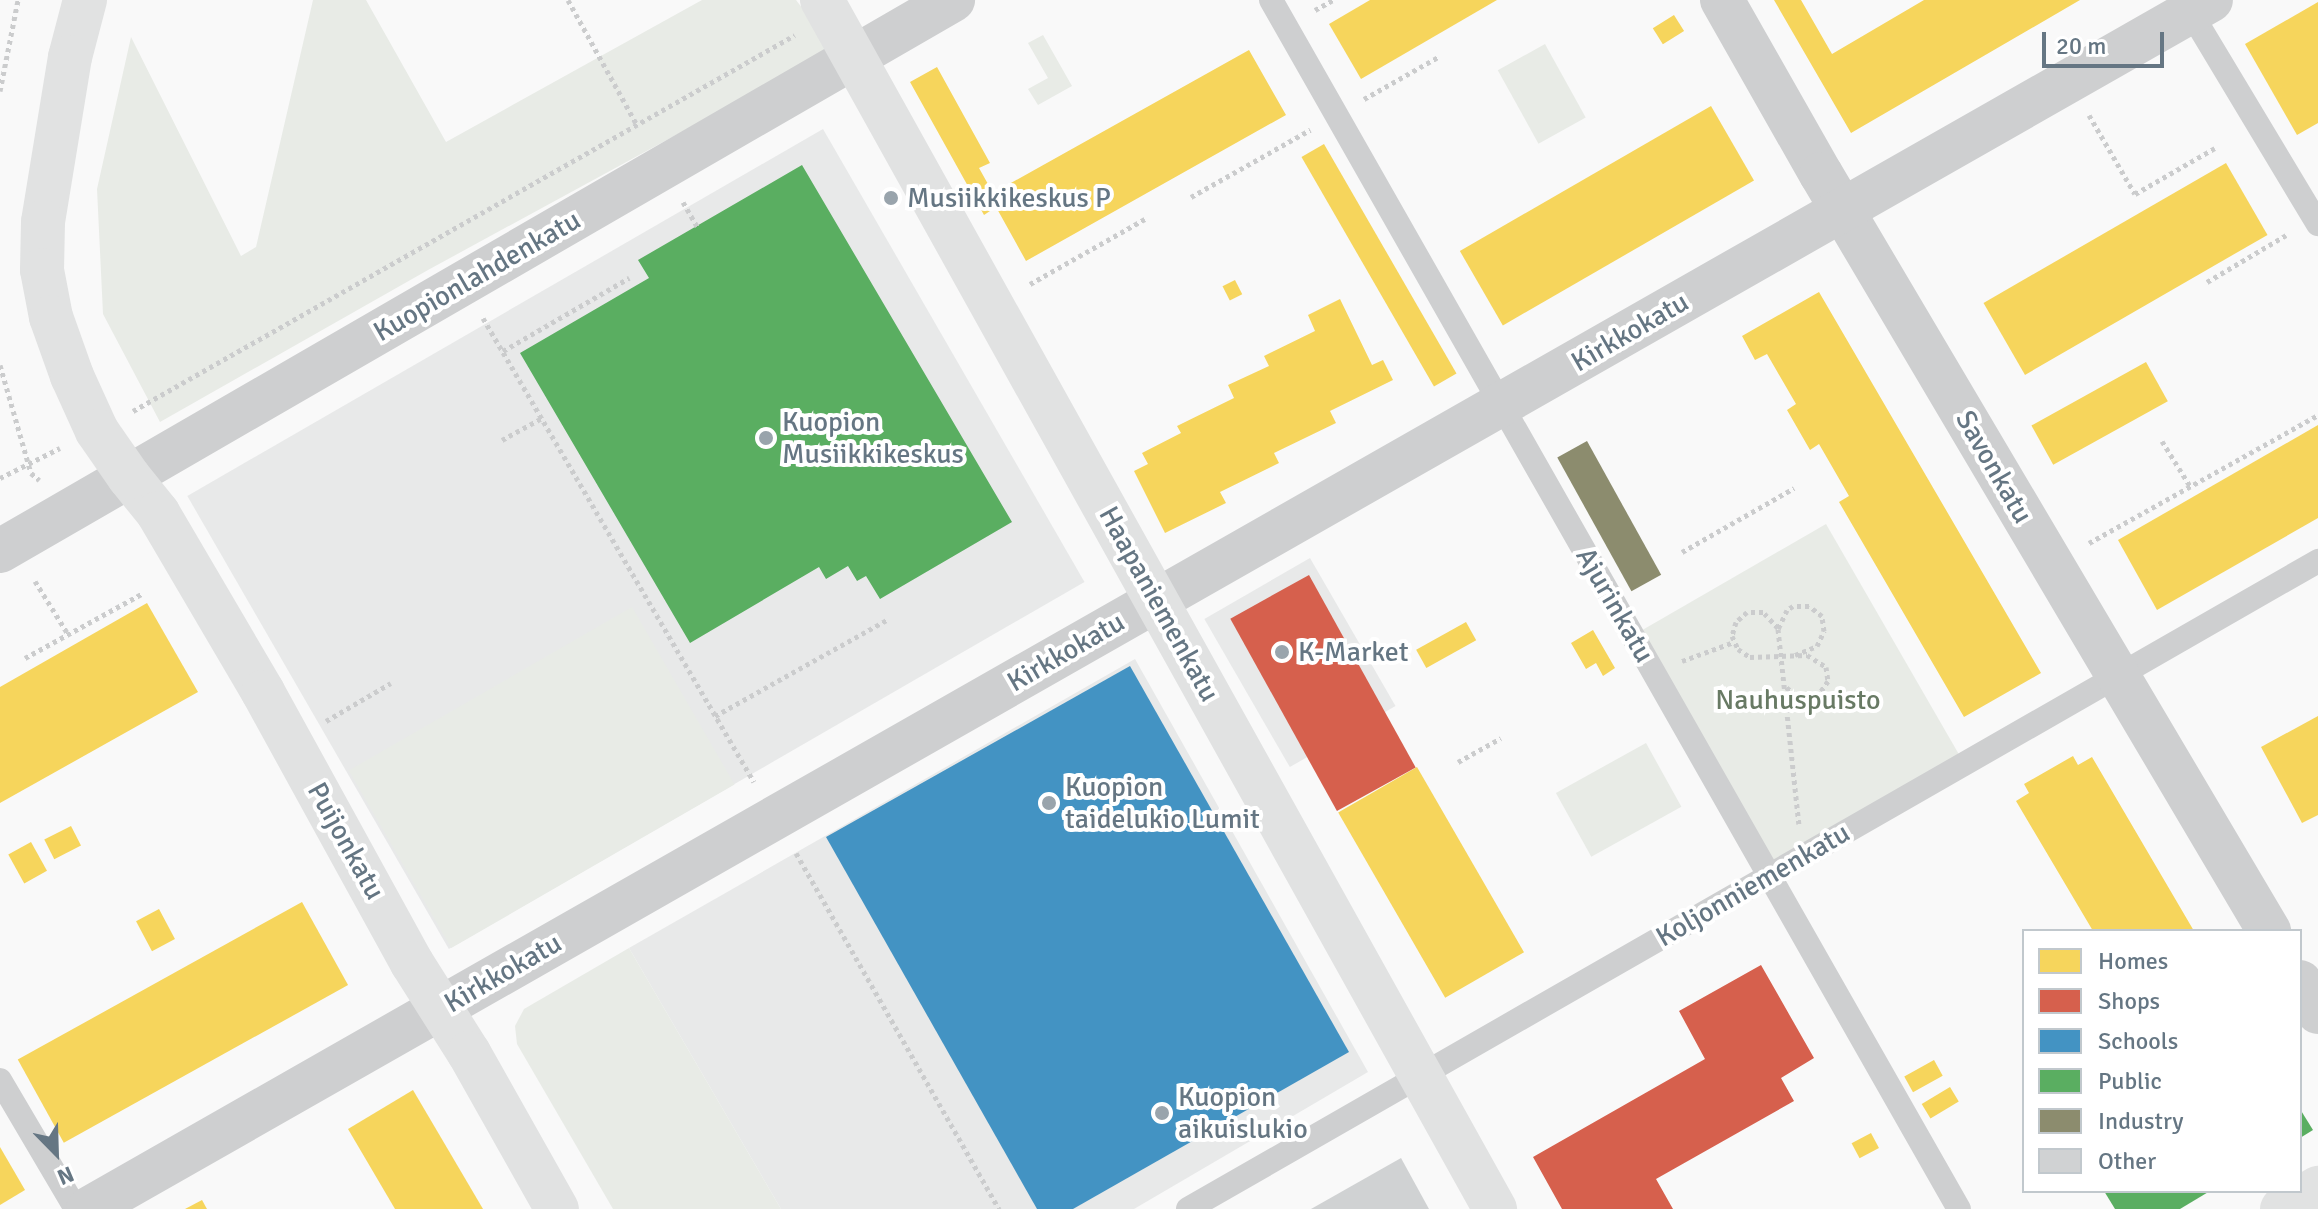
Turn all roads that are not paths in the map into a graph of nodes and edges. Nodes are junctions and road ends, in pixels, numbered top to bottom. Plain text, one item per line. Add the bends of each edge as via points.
1 (85, 0) edge
2 (953, 0) edge
3 (1271, 0) edge
4 (1722, 0) edge
5 (2195, 4) edge
6 (826, 7) edge
7 (855, 55) junction
8 (1842, 210) junction
9 (2316, 221) edge
10 (1500, 404) junction
11 (129, 477) junction
12 (0, 551) edge
13 (2318, 561) edge
14 (1157, 600) junction
15 (2118, 677) junction
16 (1770, 875) junction
17 (2268, 929) edge
18 (2302, 985) edge
19 (441, 1009) junction
20 (2318, 1012) edge
21 (1420, 1074) junction
22 (0, 1080) edge
23 (2318, 1188) edge
24 (76, 1209) edge
25 (88, 1209) edge
26 (557, 1209) edge
27 (1188, 1209) edge
28 (1495, 1209) edge
29 (1959, 1209) edge
30 (2282, 1209) edge

1 - 11 main road, Puijonkatu via 70,57 43,222 42,270 51,317 97,431
2 - 7 street, Kuopionlahdenkatu
3 - 10 lane, Ajurinkatu
4 - 8 street, Savonkatu
5 - 8 street, Kirkkokatu
5 - 9 lane
6 - 7 main road, Haapaniemenkatu
7 - 11 street, Kuopionlahdenkatu
7 - 14 main road, Haapaniemenkatu
8 - 10 street, Kirkkokatu
8 - 15 street, Savonkatu
10 - 14 street, Kirkkokatu
10 - 16 lane, Ajurinkatu
11 - 12 street, Kuopionlahdenkatu
11 - 19 main road, Puijonkatu via 158,513 263,692
13 - 15 lane, Koljonniemenkatu
14 - 19 street, Kirkkokatu
14 - 21 main road, Haapaniemenkatu
15 - 16 lane, Koljonniemenkatu
15 - 17 street, Savonkatu
16 - 21 lane, Koljonniemenkatu
16 - 29 lane, Ajurinkatu
18 - 20 street
19 - 25 street, Kirkkokatu
19 - 26 main road, Puijonkatu
21 - 27 lane, Koljonniemenkatu
21 - 28 main road, Haapaniemenkatu
22 - 24 lane
23 - 30 main road

